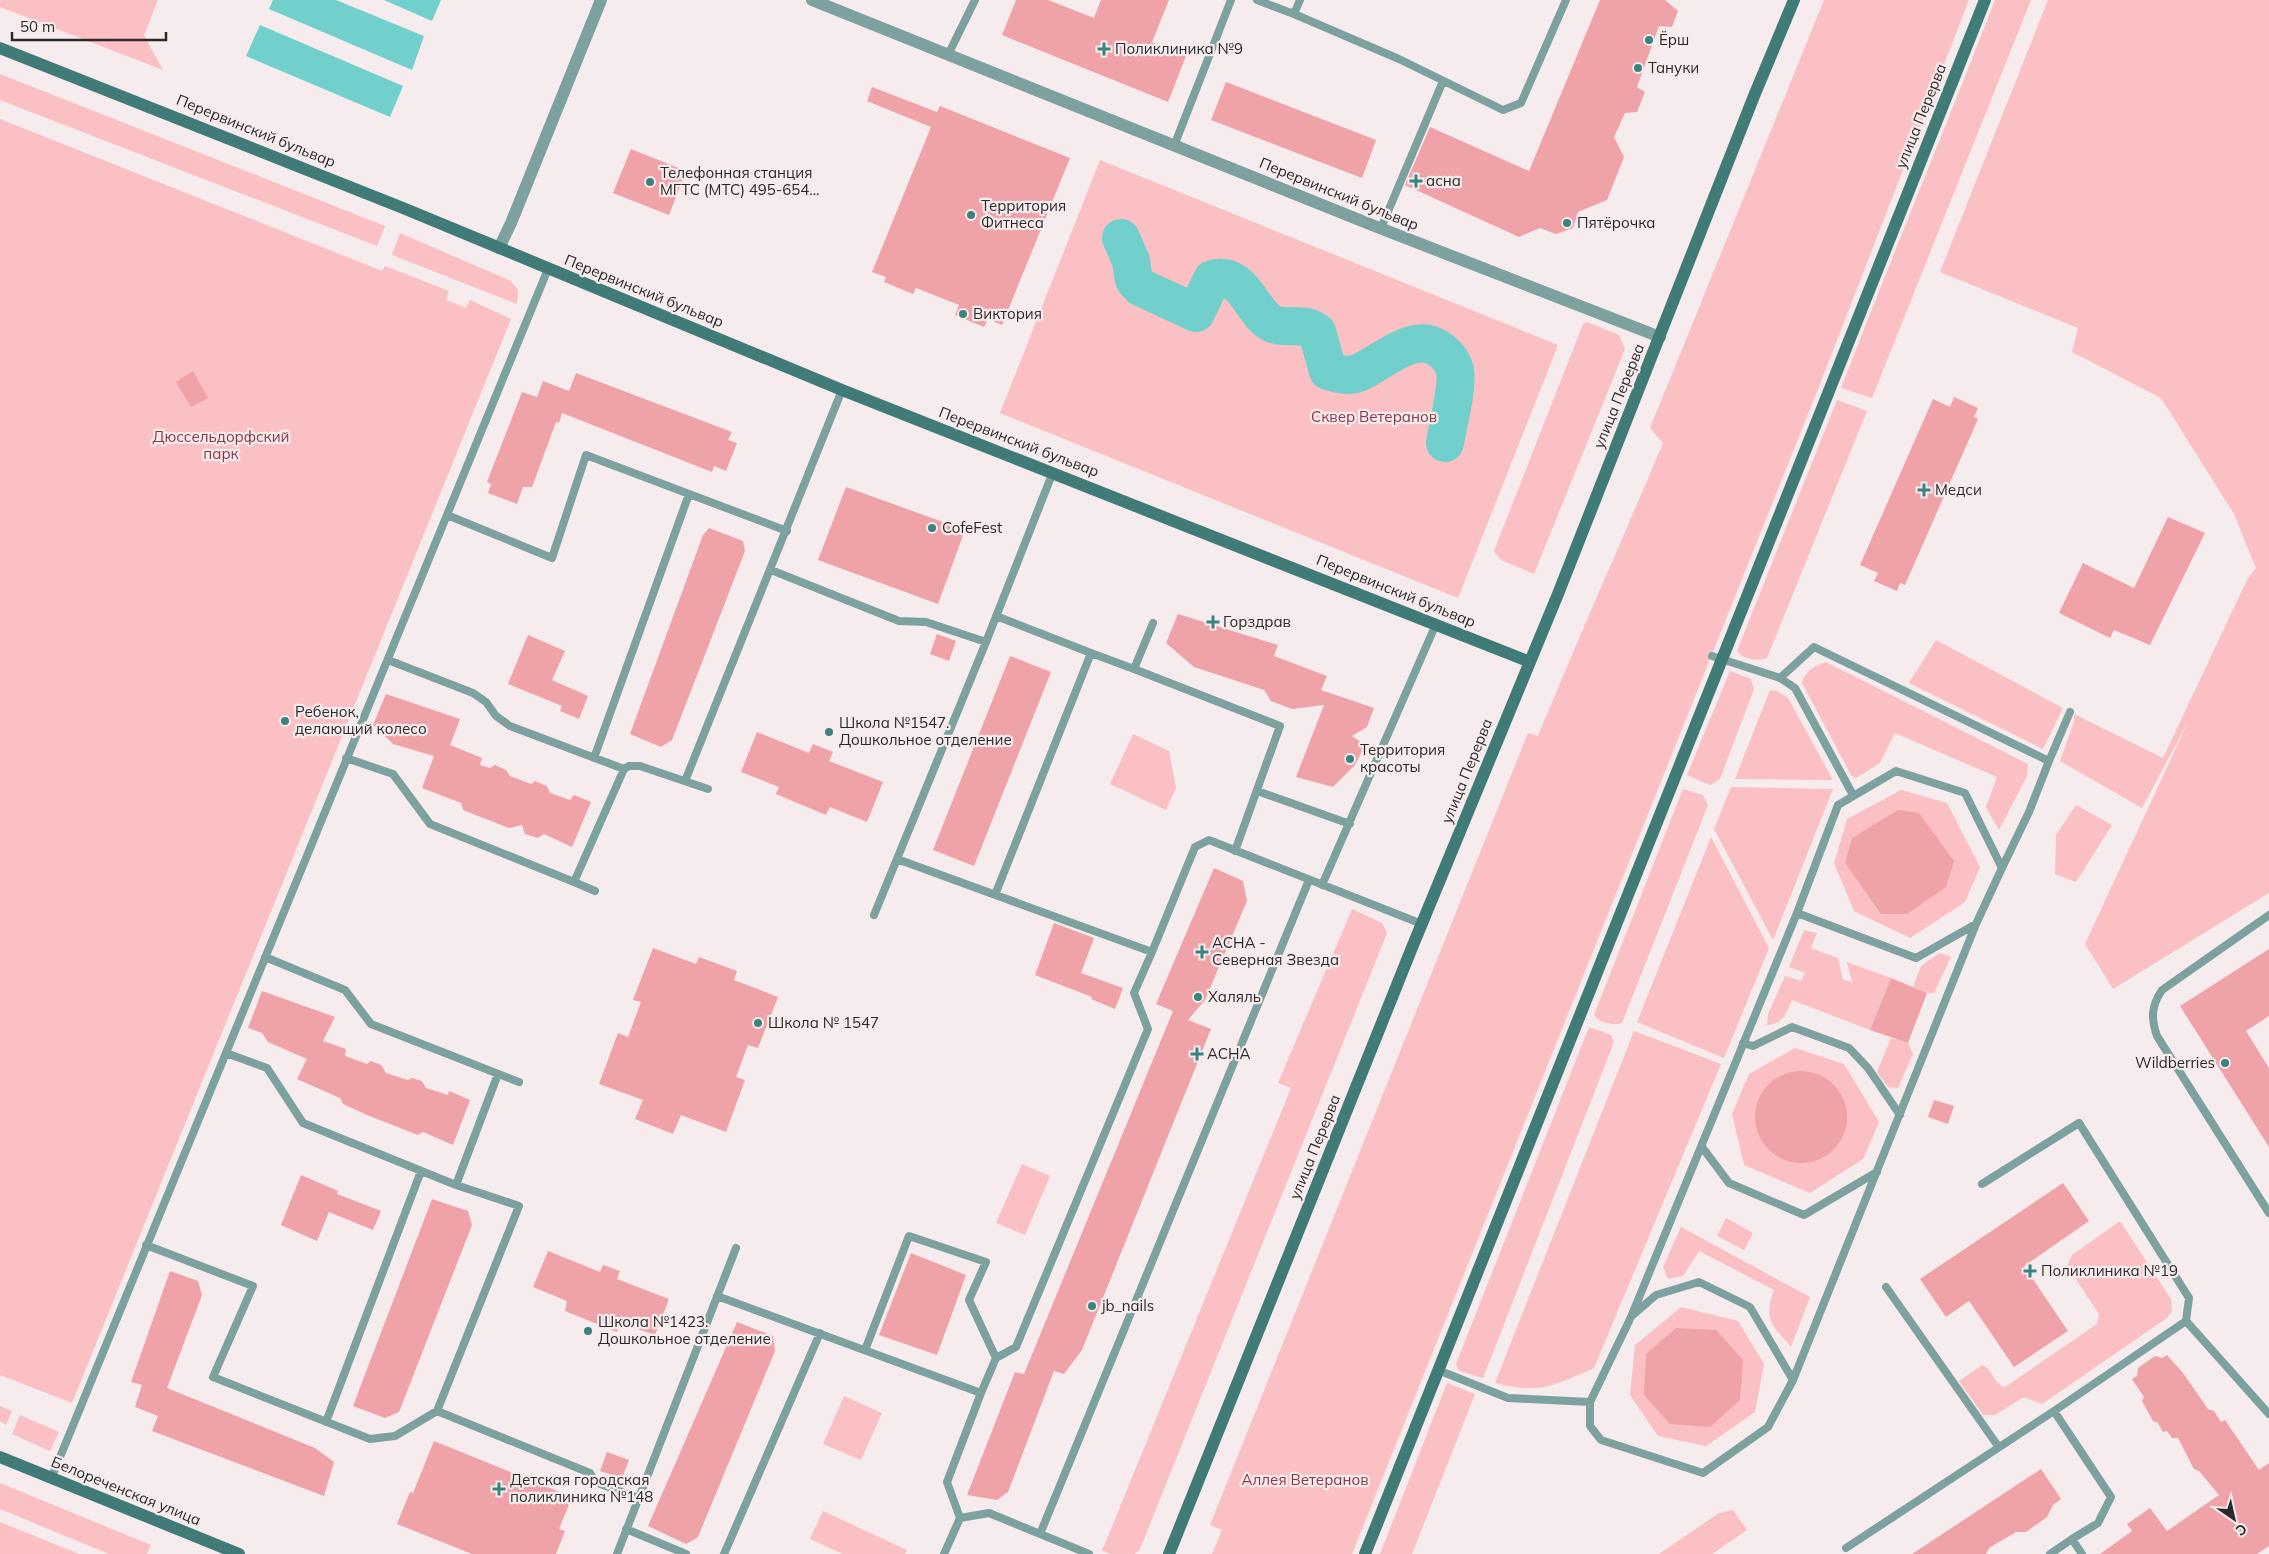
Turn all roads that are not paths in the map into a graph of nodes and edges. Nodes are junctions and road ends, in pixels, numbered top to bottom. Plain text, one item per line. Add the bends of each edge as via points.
1 (601, 0) edge
2 (812, 0) edge
3 (974, 0) edge
4 (1231, 0) edge
5 (1257, 0) edge
6 (1300, 0) edge
7 (1566, 0) edge
8 (1794, 0) edge
9 (1985, 0) edge
10 (1294, 14) junction
11 (0, 48) edge
12 (948, 55) junction
13 (1443, 81) junction
14 (1174, 146) junction
15 (1381, 228) junction
16 (498, 248) junction
17 (548, 269) junction
18 (1660, 337) junction
19 (842, 390) junction
20 (1053, 472) junction
21 (689, 494) junction
22 (447, 515) junction
23 (787, 531) junction
24 (771, 570) junction
25 (996, 616) junction
26 (1153, 623) dead end
27 (1436, 624) junction
28 (986, 642) junction
29 (1091, 653) junction
30 (1717, 658) junction
31 (388, 660) junction
32 (1530, 662) junction
33 (1134, 669) junction
34 (1780, 678) junction
35 (2070, 712) dead end
36 (346, 758) junction
37 (594, 758) junction
38 (2048, 761) junction
39 (624, 769) junction
40 (685, 781) junction
41 (708, 789) dead end
42 (1257, 791) junction
43 (1853, 795) junction
44 (1350, 824) junction
45 (1235, 851) junction
46 (897, 859) junction
47 (2002, 868) junction
48 (1309, 880) junction
49 (574, 882) junction
50 (1322, 885) junction
51 (595, 891) dead end
52 (995, 895) junction
53 (1797, 913) junction
54 (874, 915) dead end
55 (2269, 915) edge
56 (1422, 924) junction
57 (1976, 924) junction
58 (1152, 952) junction
59 (265, 957) junction
60 (1743, 1043) junction
61 (226, 1053) junction
62 (498, 1074) junction
63 (519, 1082) dead end
64 (1900, 1115) junction
65 (1702, 1147) junction
66 (421, 1171) junction
67 (1877, 1172) junction
68 (1982, 1184) dead end
69 (456, 1185) junction
70 (2269, 1213) edge
71 (146, 1245) junction
72 (736, 1248) dead end
73 (1886, 1286) dead end
74 (717, 1296) junction
75 (1631, 1316) junction
76 (2186, 1320) junction
77 (820, 1334) junction
78 (865, 1350) junction
79 (996, 1358) junction
80 (1438, 1370) junction
81 (1793, 1380) junction
82 (981, 1392) junction
83 (1590, 1402) junction
84 (437, 1411) junction
85 (2054, 1411) junction
86 (2269, 1414) edge
87 (326, 1422) junction
88 (1998, 1446) junction
89 (0, 1457) edge
90 (51, 1479) junction
91 (638, 1498) junction
92 (960, 1518) junction
93 (626, 1529) junction
94 (1040, 1534) junction
95 (2072, 1539) junction
96 (1846, 1548) dead end
97 (239, 1554) edge
98 (616, 1554) edge
99 (686, 1554) edge
100 (724, 1554) edge
101 (944, 1554) edge
102 (1089, 1554) edge
103 (1169, 1554) edge
104 (1365, 1554) edge
105 (2050, 1554) edge
106 (2082, 1554) edge

1 - 16 street
2 - 12 street, Перервинский бульвар
3 - 12 lane
4 - 14 lane
5 - 10 lane
6 - 10 lane
7 - 13 lane via 1521,103 1503,110
8 - 18 street, улица Перерва
9 - 30 street, улица Перерва
10 - 13 lane
11 - 16 street, Перервинский бульвар
12 - 14 street, Перервинский бульвар
13 - 15 lane
14 - 15 street, Перервинский бульвар
15 - 18 street, Перервинский бульвар
16 - 17 street, Перервинский бульвар
17 - 19 street, Перервинский бульвар
17 - 22 lane
18 - 32 street, улица Перерва
19 - 20 street, Перервинский бульвар
19 - 23 lane
20 - 25 lane
20 - 27 street, Перервинский бульвар
21 - 22 lane via 586,455 552,558
21 - 23 lane
21 - 37 lane
22 - 31 lane
23 - 24 lane
24 - 28 lane via 899,621 926,622
24 - 40 lane
25 - 28 lane
25 - 29 lane
26 - 33 lane
27 - 32 street, Перервинский бульвар
27 - 44 lane
28 - 46 lane
29 - 33 lane
29 - 52 lane
30 - 34 lane
30 - 80 street, улица Перерва
31 - 36 lane
31 - 37 lane via 473,693 510,726
32 - 56 street, улица Перерва
33 - 42 lane via 1280,726
34 - 38 lane via 1814,647
34 - 43 lane via 1795,688
35 - 38 lane
36 - 49 lane via 393,774 430,824
36 - 59 lane
37 - 39 lane
38 - 47 lane via 2029,812
39 - 40 lane via 640,766
39 - 49 lane
40 - 41 lane
42 - 44 lane
42 - 45 lane
43 - 47 lane via 1896,770 1965,793
43 - 53 lane via 1838,805
44 - 50 lane
45 - 48 lane
45 - 58 lane via 1208,840 1195,847
46 - 52 lane
46 - 54 lane
47 - 57 lane
48 - 50 lane
48 - 94 lane
49 - 51 lane
50 - 56 lane
52 - 58 lane
53 - 57 lane via 1916,958
53 - 60 lane
55 - 70 lane via 2162,990 2156,998 2152,1015 2157,1036
56 - 103 street, улица Перерва
57 - 64 lane
58 - 79 lane via 1134,993 1148,1029 1016,1347
59 - 61 lane
59 - 62 lane via 345,990 371,1024
60 - 64 lane via 1754,1046 1792,1027 1849,1048 1868,1068
60 - 65 lane
61 - 66 lane via 267,1068 303,1123
61 - 71 lane
62 - 63 lane
62 - 69 lane
64 - 67 lane
65 - 67 lane via 1729,1183 1804,1215
65 - 75 lane
66 - 69 lane
66 - 87 lane
67 - 81 lane
68 - 76 lane via 2079,1123 2188,1298
69 - 84 lane via 518,1206
71 - 87 lane via 253,1286 213,1377
71 - 90 lane
72 - 74 lane
73 - 88 lane
74 - 77 lane
74 - 91 lane
75 - 81 lane via 1656,1295 1699,1282 1750,1307
75 - 83 lane
76 - 85 lane
76 - 86 lane
77 - 78 lane
77 - 100 lane
78 - 79 lane via 909,1236 986,1262 969,1300
78 - 82 lane
79 - 82 lane
80 - 83 lane via 1508,1398
80 - 104 street, улица Перерва
81 - 83 lane via 1768,1427 1703,1473 1601,1440 1590,1426
82 - 92 lane via 947,1482
84 - 87 lane via 395,1436 370,1439
84 - 91 lane via 590,1473 595,1482
85 - 88 lane
85 - 95 lane via 2111,1497 2098,1523
88 - 96 lane
89 - 90 street, Белореченская улица
90 - 97 street, Белореченская улица
91 - 93 lane
92 - 94 lane via 989,1513
92 - 101 lane
93 - 98 lane
93 - 99 lane
94 - 102 lane
95 - 105 lane
95 - 106 lane

